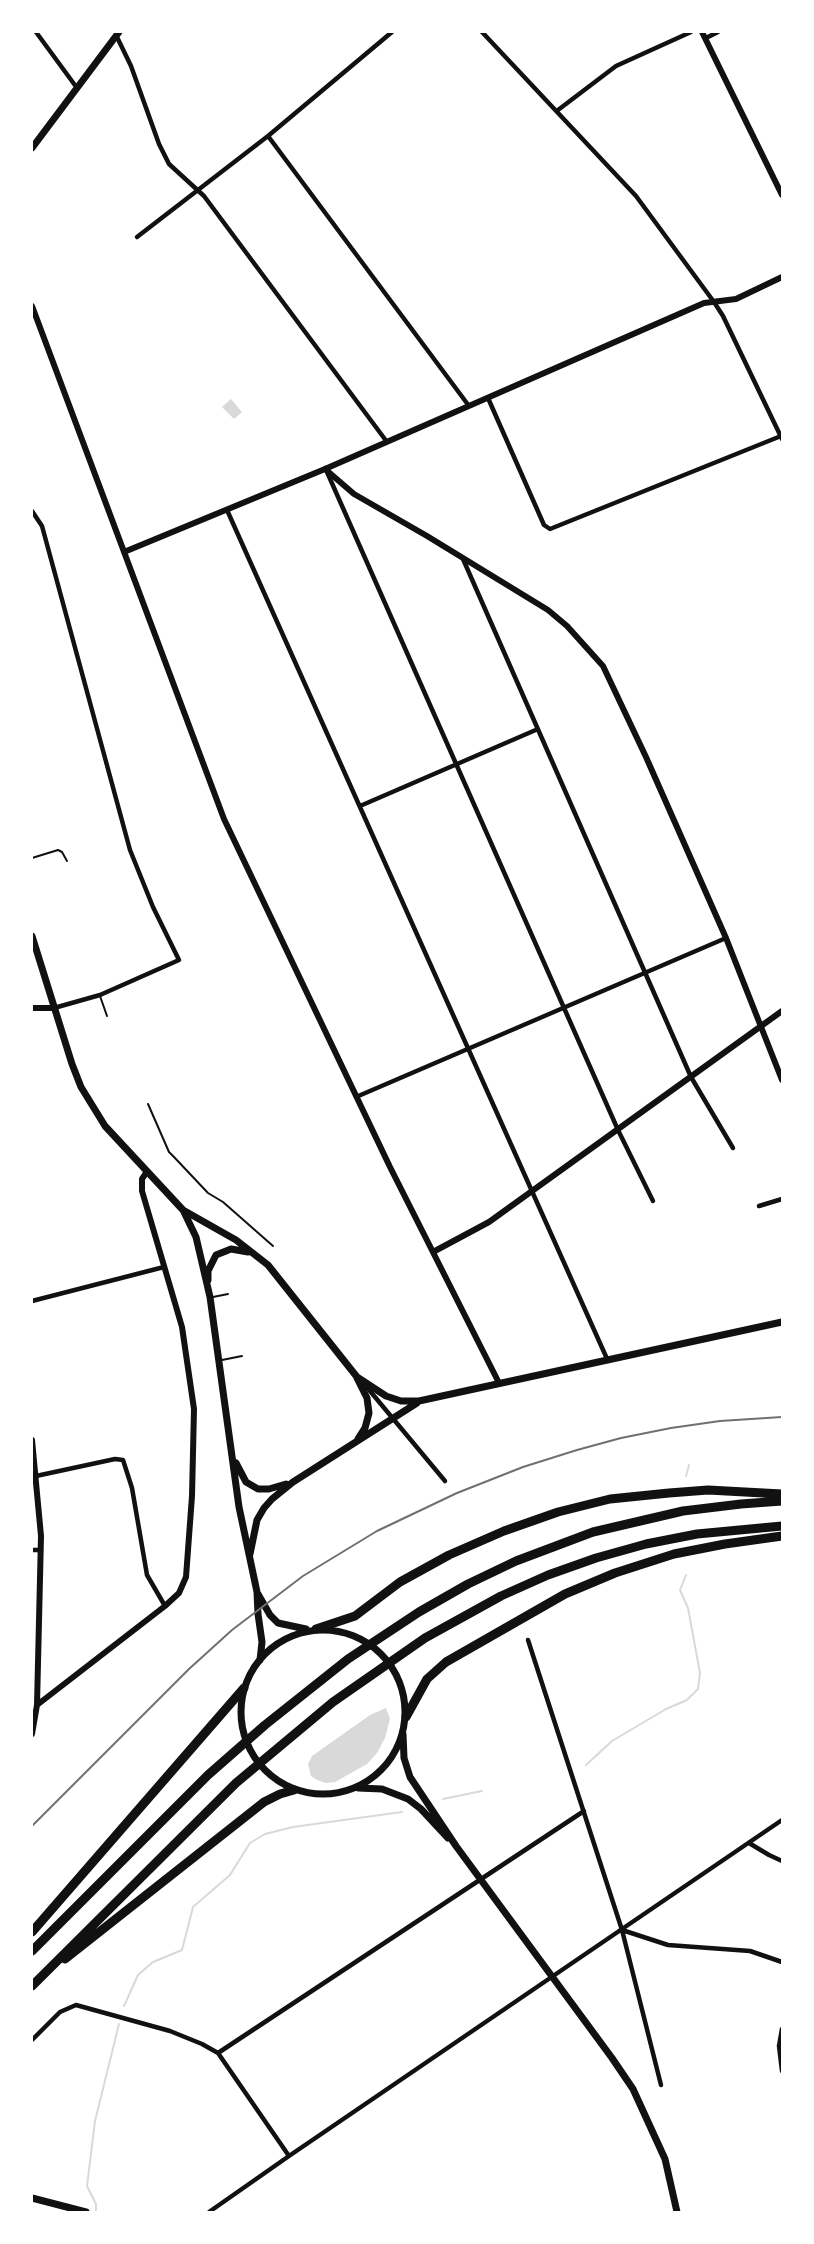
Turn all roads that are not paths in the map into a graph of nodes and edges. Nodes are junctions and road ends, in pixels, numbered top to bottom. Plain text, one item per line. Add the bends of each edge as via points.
1 (36, 32) edge
2 (392, 32) edge
3 (482, 32) edge
4 (691, 32) edge
5 (718, 32) edge
6 (118, 33) edge
7 (704, 35) edge
8 (77, 88) junction
9 (558, 110) junction
10 (268, 136) junction
11 (32, 148) edge
12 (198, 188) junction
13 (783, 195) edge
14 (137, 237) dead end
15 (783, 277) edge
16 (714, 302) junction
17 (32, 306) edge
18 (38, 322) junction
19 (32, 327) edge
20 (488, 398) junction
21 (469, 406) junction
22 (782, 438) edge
23 (387, 442) junction
24 (325, 469) junction
25 (227, 510) junction
26 (32, 511) edge
27 (124, 552) junction
28 (462, 557) junction
29 (538, 729) junction
30 (456, 765) junction
31 (360, 806) junction
32 (32, 858) edge
33 (67, 861) dead end
34 (32, 936) edge
35 (726, 938) junction
36 (645, 973) junction
37 (100, 995) junction
38 (32, 1008) edge
39 (54, 1008) junction
40 (564, 1008) junction
41 (783, 1011) edge
42 (107, 1016) dead end
43 (762, 1025) junction
44 (469, 1049) junction
45 (691, 1077) junction
46 (783, 1080) edge
47 (356, 1097) junction
48 (148, 1104) dead end
49 (618, 1130) junction
50 (732, 1148) dead end
51 (146, 1173) junction
52 (533, 1192) junction
53 (783, 1199) edge
54 (653, 1201) dead end
55 (759, 1206) dead end
56 (183, 1210) junction
57 (273, 1246) dead end
58 (433, 1252) junction
59 (260, 1256) junction
60 (164, 1267) junction
61 (228, 1294) dead end
62 (210, 1297) junction
63 (32, 1301) edge
64 (783, 1322) edge
65 (243, 1356) dead end
66 (219, 1361) junction
67 (608, 1361) junction
68 (357, 1377) junction
69 (500, 1383) junction
70 (419, 1401) junction
71 (394, 1418) junction
72 (32, 1440) edge
73 (351, 1444) junction
74 (232, 1453) junction
75 (36, 1476) junction
76 (445, 1481) dead end
77 (293, 1482) junction
78 (783, 1494) edge
79 (783, 1501) edge
80 (783, 1526) edge
81 (783, 1536) edge
82 (32, 1550) edge
83 (41, 1550) junction
84 (250, 1554) junction
85 (257, 1592) junction
86 (165, 1606) junction
87 (313, 1629) junction
88 (528, 1640) dead end
89 (260, 1660) junction
90 (244, 1688) junction
91 (37, 1705) junction
92 (406, 1717) junction
93 (32, 1734) edge
94 (403, 1734) junction
95 (358, 1788) junction
96 (294, 1790) junction
97 (584, 1811) junction
98 (783, 1821) edge
99 (749, 1843) junction
100 (456, 1846) junction
101 (783, 1861) edge
102 (480, 1879) junction
103 (622, 1930) junction
104 (32, 1932) edge
105 (32, 1952) edge
106 (783, 1962) edge
107 (553, 1977) junction
108 (33, 1984) edge
109 (783, 2029) edge
110 (32, 2040) edge
111 (218, 2053) junction
112 (783, 2071) edge
113 (661, 2085) dead end
114 (289, 2156) junction
115 (32, 2198) edge
116 (86, 2212) edge
117 (208, 2212) edge
118 (677, 2212) edge

1 - 8 street
2 - 10 street
3 - 9 street
4 - 9 street via 616,66
5 - 7 street
6 - 8 main road
6 - 12 street via 163,155 173,169
7 - 13 street
8 - 11 main road
9 - 16 street via 636,196
10 - 12 street
10 - 21 street
12 - 14 street
12 - 23 street
15 - 16 street via 736,299
16 - 20 street
16 - 22 street
17 - 18 street
18 - 19 street
18 - 27 street
20 - 21 street
20 - 22 street via 548,529
21 - 23 street
23 - 24 street
24 - 25 street
24 - 28 street via 354,494
24 - 30 street
25 - 27 street
25 - 31 street
26 - 37 street via 42,526 130,850 179,960
27 - 47 street via 224,819
28 - 29 street
28 - 35 street via 548,610 603,666
29 - 30 street
29 - 36 street
30 - 31 street
30 - 40 street
31 - 44 street
32 - 33 lane via 58,850
34 - 39 main road
35 - 36 street
35 - 43 street
36 - 40 street
36 - 45 street
37 - 39 street
37 - 42 lane
38 - 39 street
39 - 51 main road via 72,1064 92,1107
40 - 44 street
40 - 49 street
41 - 43 street
43 - 45 street
43 - 46 street
44 - 47 street
44 - 52 street
45 - 49 street
45 - 50 street
47 - 58 street
48 - 57 lane via 174,1157 208,1193 224,1202
49 - 52 street
49 - 54 street
51 - 56 main road
51 - 60 street via 142,1191
52 - 58 street via 489,1222
52 - 67 street
53 - 55 street
56 - 59 main road
56 - 62 main road via 196,1238
58 - 69 street
59 - 62 main road via 231,1249 216,1255 208,1271
59 - 68 main road
60 - 63 street
60 - 86 street via 186,1347 195,1420 188,1567 179,1593
61 - 62 lane
62 - 66 main road
64 - 67 main road
65 - 66 lane
66 - 74 main road
67 - 69 main road
68 - 70 main road via 390,1398
68 - 71 street
68 - 73 main road via 368,1401 369,1416 361,1434
69 - 70 main road
70 - 71 main road
71 - 73 main road
71 - 76 street
72 - 75 street
73 - 77 main road
74 - 77 main road via 240,1473 254,1487 269,1489
74 - 84 main road
75 - 83 street
75 - 86 street via 122,1459 132,1488 147,1575
77 - 84 main road via 261,1512
78 - 87 highway via 669,1492 610,1499 558,1512 490,1536 431,1564 355,1616
79 - 105 highway via 683,1511 593,1532 494,1571 443,1598 348,1659 265,1725 220,1764
80 - 108 highway via 697,1534 596,1558 501,1596 413,1646 369,1676 236,1783
81 - 92 highway via 674,1554 565,1594 441,1666 423,1685
82 - 83 street
83 - 91 street
84 - 85 main road
85 - 87 main road via 278,1623
85 - 89 main road
86 - 91 street
87 - 89 main road via 278,1644
87 - 92 main road via 353,1635 380,1654 397,1676
88 - 97 street
89 - 90 main road
90 - 96 main road via 242,1722 249,1747 265,1770
90 - 104 highway
91 - 93 street
92 - 94 main road
94 - 95 main road via 388,1762
94 - 100 main road via 408,1772
95 - 96 main road via 328,1795
95 - 100 main road via 390,1791 411,1801
96 - 108 highway via 264,1802
97 - 102 street
97 - 103 street
98 - 99 street
99 - 101 street
99 - 103 street
100 - 102 main road
102 - 107 main road
102 - 111 street
103 - 106 street via 668,1946 740,1950
103 - 107 street
103 - 113 street
107 - 114 street
107 - 118 main road via 624,2074 640,2103 666,2161
109 - 112 street via 779,2046
110 - 111 street via 66,2008 76,2005 170,2031
111 - 114 street
114 - 117 street
115 - 116 main road

